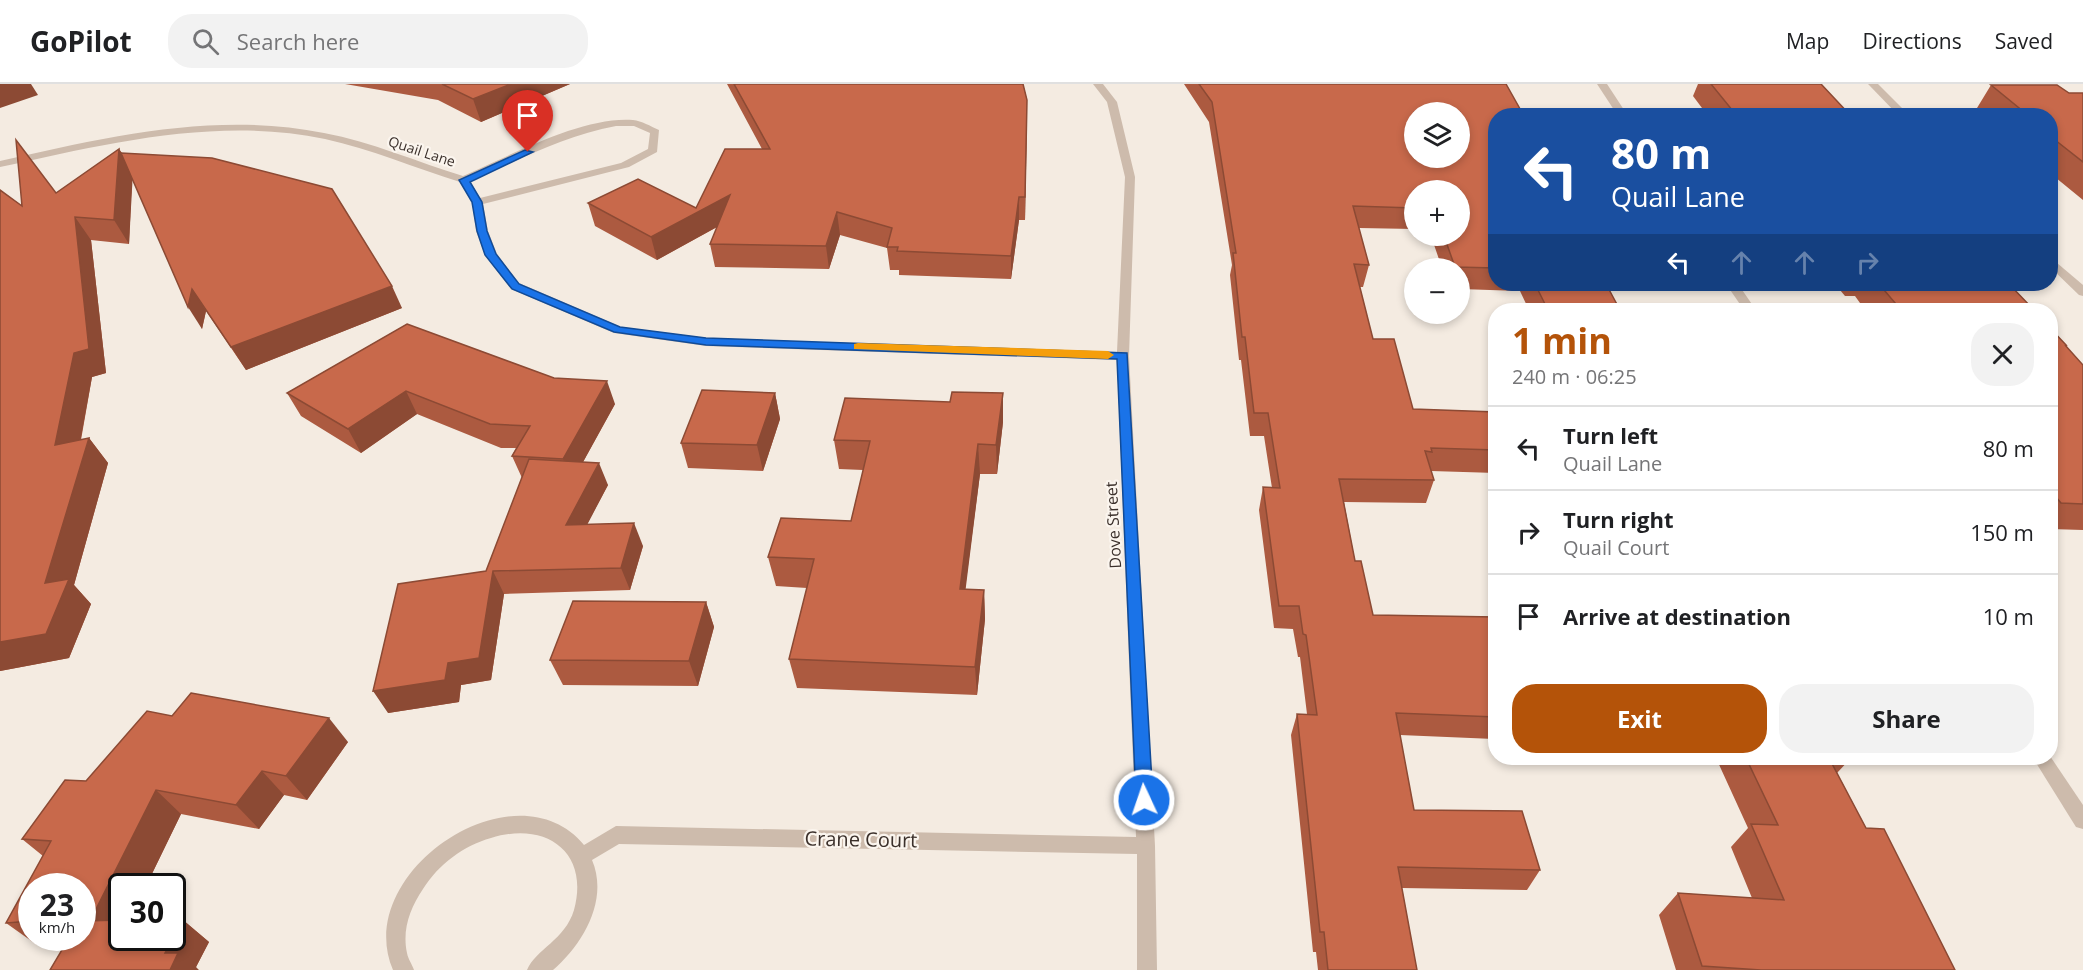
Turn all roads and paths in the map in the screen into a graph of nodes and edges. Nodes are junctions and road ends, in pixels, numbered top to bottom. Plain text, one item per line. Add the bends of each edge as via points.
1 (1098, 84) edge
2 (1602, 84) edge
3 (1873, 84) edge
4 (1618, 108) edge
5 (1897, 108) edge
6 (0, 164) edge
7 (464, 180) junction
8 (477, 202) junction
9 (2058, 268) edge
10 (2083, 292) edge
11 (1123, 356) junction
12 (2047, 765) edge
13 (2083, 820) edge
14 (1146, 846) junction
15 (582, 856) junction
16 (404, 970) edge
17 (537, 970) edge
18 (1147, 970) edge

1 - 11 street, Dove Street via 1112,102 1130,177
2 - 4 street
3 - 5 street
6 - 7 street, Quail Lane via 155,133 290,130 325,136
7 - 8 street, Quail Lane
7 - 8 street via 571,134 634,123 655,132 653,150 626,165
8 - 11 street, Quail Lane via 491,255 515,286 618,330 706,342
9 - 10 street
11 - 14 street, Dove Street
12 - 13 street
14 - 15 street, Crane Court via 616,835
14 - 18 street, Dove Street
15 - 16 street via 565,836 530,825 498,828 455,845 415,882 399,912 394,934
15 - 17 street via 588,873 587,901 579,925 558,954

